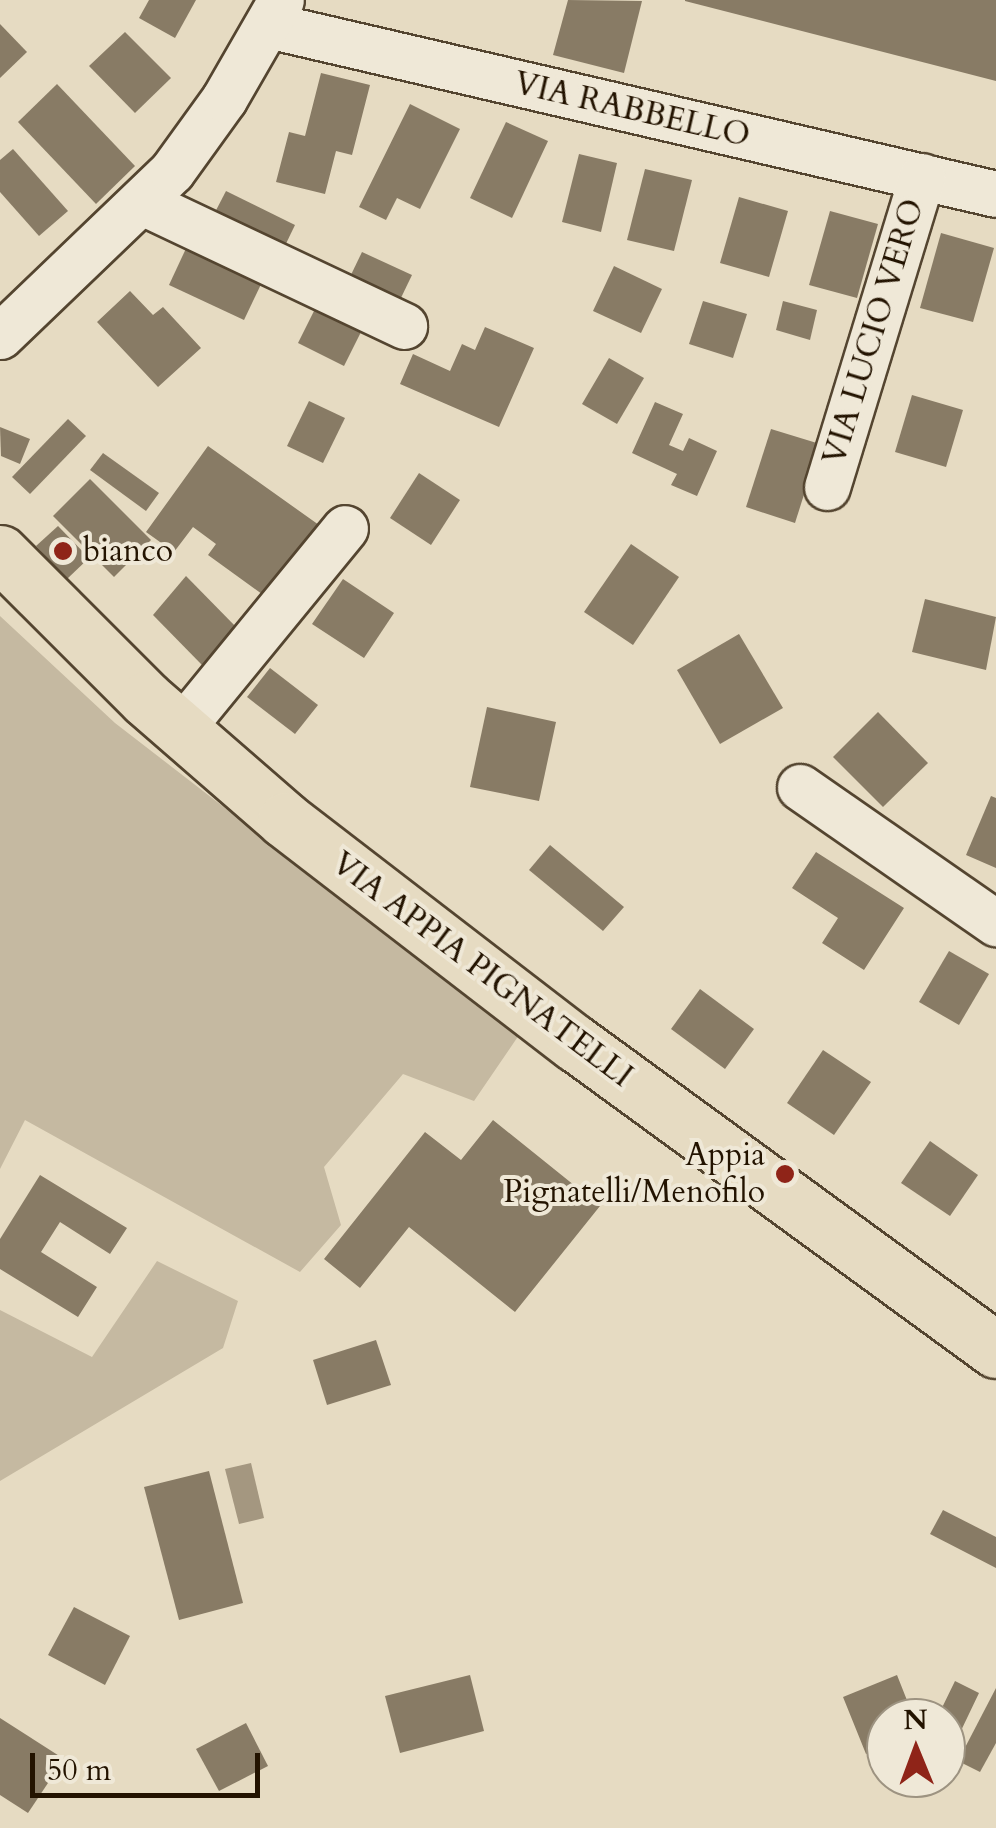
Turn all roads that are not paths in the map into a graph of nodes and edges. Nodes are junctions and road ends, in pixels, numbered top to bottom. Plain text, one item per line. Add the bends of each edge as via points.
1 (274, 12) edge
2 (922, 176) junction
3 (996, 194) edge
4 (142, 202) junction
5 (404, 326) dead end
6 (0, 336) edge
7 (826, 487) dead end
8 (345, 528) dead end
9 (0, 553) edge
10 (180, 731) junction
11 (800, 787) dead end
12 (996, 923) edge
13 (996, 1350) edge

1 - 2 street, VIA RABBELLO
1 - 4 street via 204,128
2 - 3 street, VIA RABBELLO
2 - 7 street, VIA LUCIO VERO
4 - 5 street
4 - 6 street
8 - 10 street
9 - 10 main road, VIA APPIA PIGNATELLI
10 - 13 main road, VIA APPIA PIGNATELLI via 428,932
11 - 12 street

